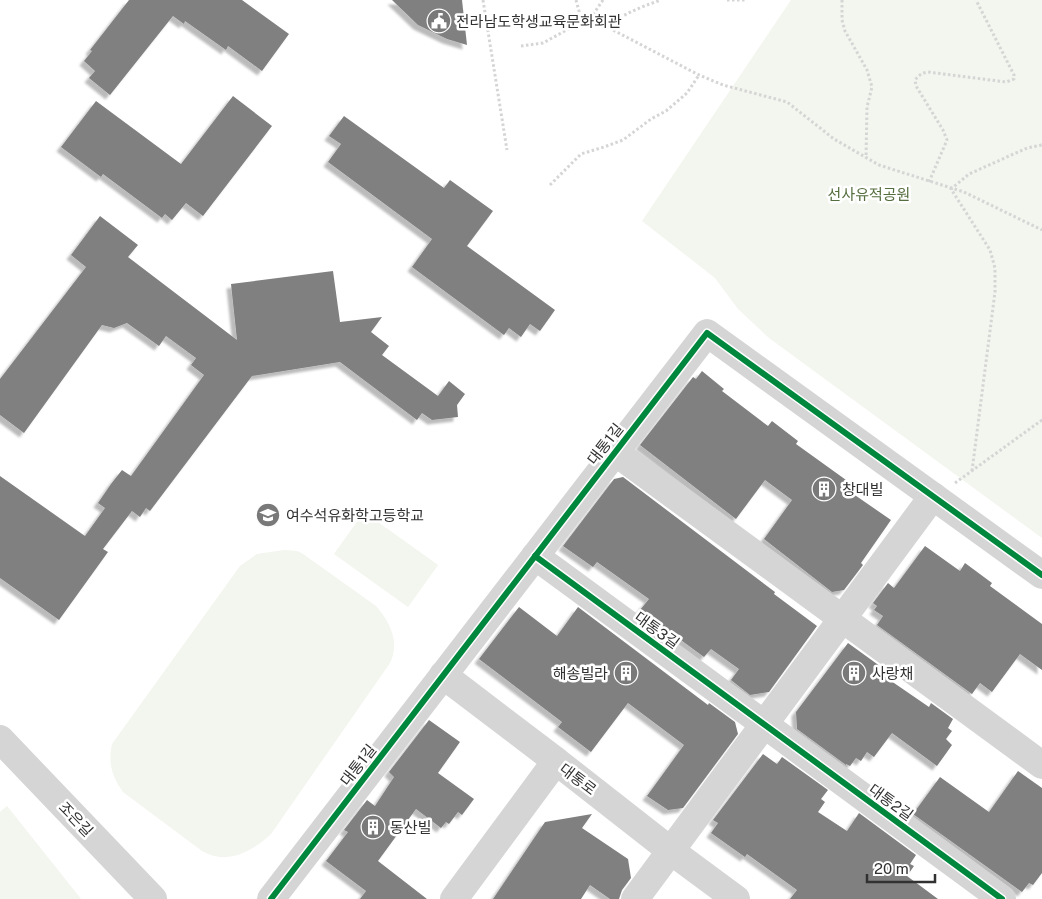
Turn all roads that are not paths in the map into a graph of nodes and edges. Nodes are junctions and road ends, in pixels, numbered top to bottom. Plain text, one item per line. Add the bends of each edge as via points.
1 (615, 452) junction
2 (933, 496) junction
3 (535, 556) junction
4 (1042, 575) edge
5 (843, 618) junction
6 (443, 676) junction
7 (764, 724) junction
8 (0, 739) edge
9 (556, 761) junction
10 (1042, 766) edge
11 (671, 851) junction
12 (153, 899) edge
13 (271, 899) edge
14 (454, 899) edge
15 (635, 899) edge
16 (736, 899) edge
17 (1002, 899) edge

1 - 2 street, 대통1길 via 707,333
1 - 3 street, 대통1길
1 - 5 street
2 - 4 street, 대통1길
2 - 5 street
3 - 6 street, 대통1길
3 - 7 street, 대통3길
5 - 7 street
5 - 10 street
6 - 9 street
6 - 13 street, 대통1길
7 - 11 street
7 - 17 street, 대통2길
8 - 12 street, 조은길
9 - 11 street, 대통로
9 - 14 street, 대통로
11 - 15 street
11 - 16 street, 대통로

